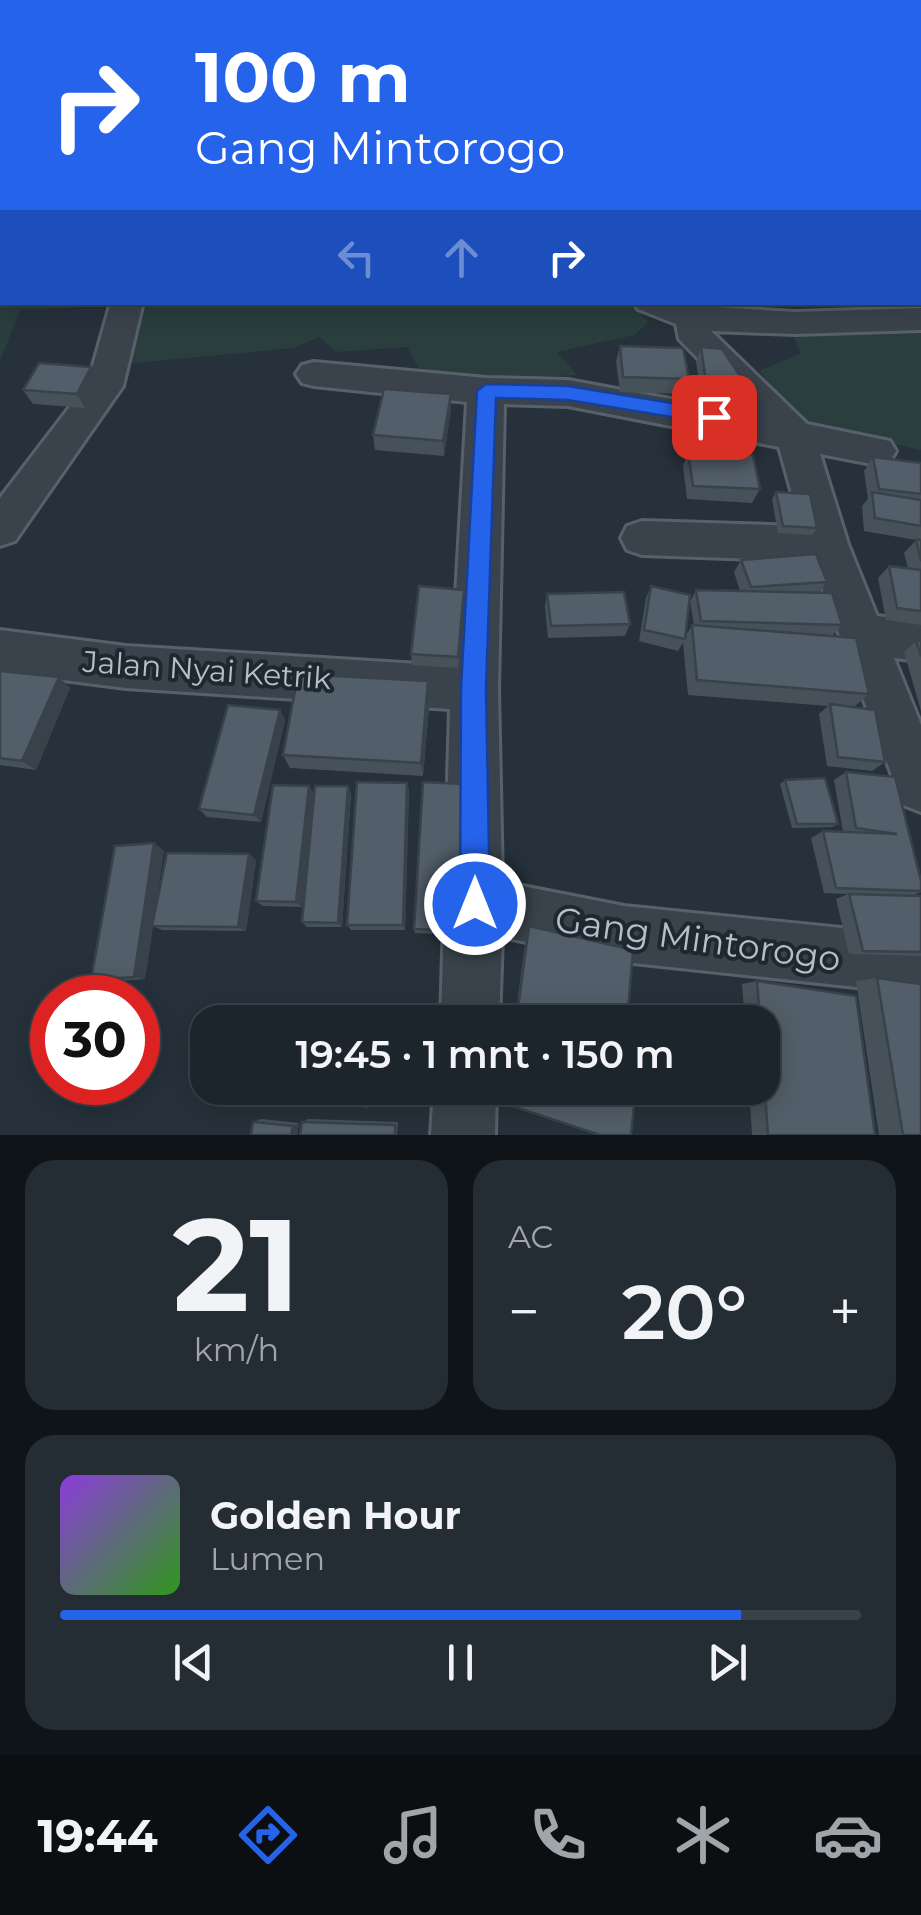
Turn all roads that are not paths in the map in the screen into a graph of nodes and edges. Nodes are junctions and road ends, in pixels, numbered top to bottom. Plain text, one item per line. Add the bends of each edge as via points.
1 (126, 305) edge
2 (658, 305) edge
3 (694, 318) junction
4 (921, 319) edge
5 (314, 374) dead end
6 (486, 404) junction
7 (794, 435) junction
8 (877, 451) dead end
9 (0, 529) edge
10 (642, 538) dead end
11 (827, 544) junction
12 (865, 635) junction
13 (921, 641) edge
14 (0, 651) edge
15 (474, 689) junction
16 (921, 787) edge
17 (475, 904) junction
18 (921, 965) edge
19 (471, 1005) edge
20 (464, 1105) edge
21 (463, 1135) edge

1 - 9 street via 105,386
2 - 3 street
3 - 4 street
3 - 7 street via 691,331
5 - 6 street
6 - 7 street via 568,393
6 - 15 street
7 - 8 street
7 - 11 street
10 - 11 street
11 - 12 street
12 - 13 street
12 - 16 street
14 - 15 street, Jalan Nyai Ketrik via 126,667
15 - 17 street
17 - 18 street, Gang Mintorogo via 624,934
17 - 19 street
20 - 21 street

